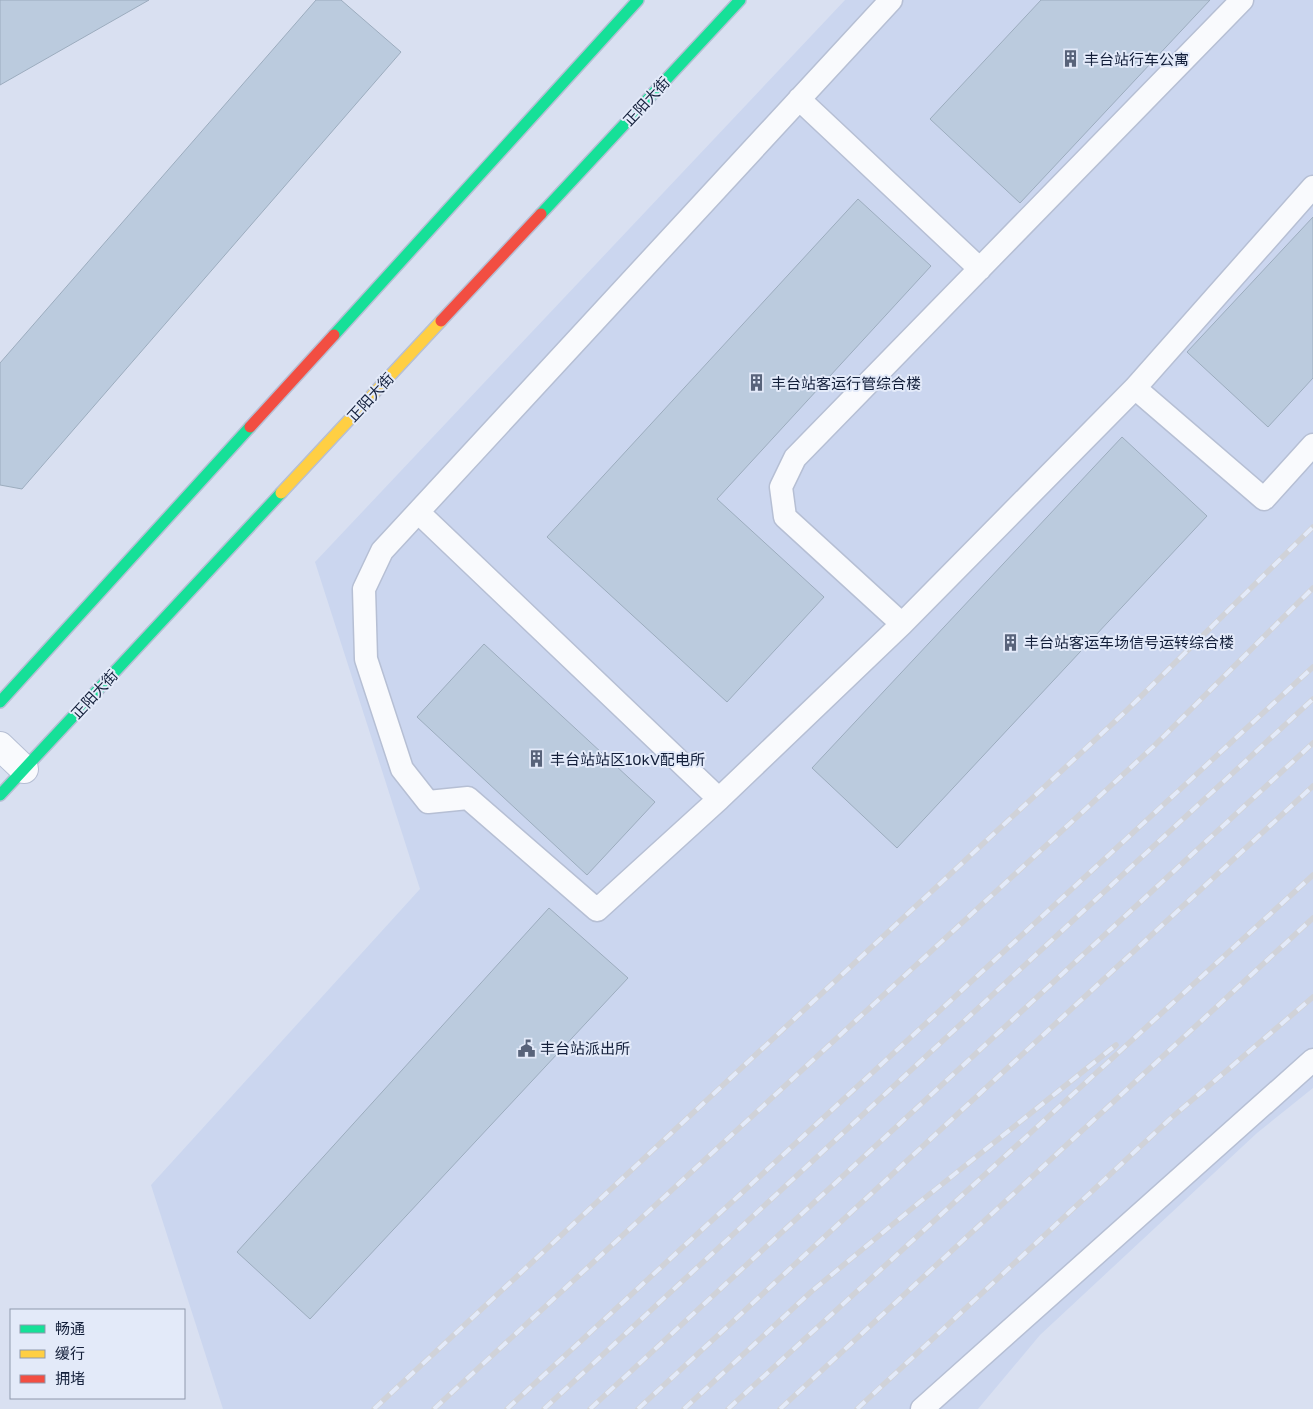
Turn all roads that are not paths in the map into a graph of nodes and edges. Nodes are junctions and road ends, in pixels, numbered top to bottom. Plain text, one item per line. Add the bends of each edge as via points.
1 (638, 0) edge
2 (740, 0) edge
3 (891, 0) edge
4 (1242, 0) edge
5 (799, 99) junction
6 (1313, 187) edge
7 (980, 269) junction
8 (1135, 388) junction
9 (1313, 445) edge
10 (418, 512) junction
11 (902, 624) junction
12 (0, 702) edge
13 (0, 746) edge
14 (24, 769) junction
15 (0, 795) edge
16 (719, 799) junction
17 (1313, 1060) edge
18 (922, 1409) edge

1 - 12 main road
2 - 14 main road, 正阳大街
3 - 5 lane
4 - 7 lane
5 - 7 lane
5 - 10 lane
6 - 8 lane
7 - 11 lane via 795,458 781,487 785,517
8 - 9 lane via 1264,500
8 - 11 lane
10 - 16 lane
10 - 16 lane via 382,551 364,588 366,659 402,769 428,802 468,798 597,910
11 - 16 lane
13 - 14 street
14 - 15 main road, 正阳大街
17 - 18 lane

